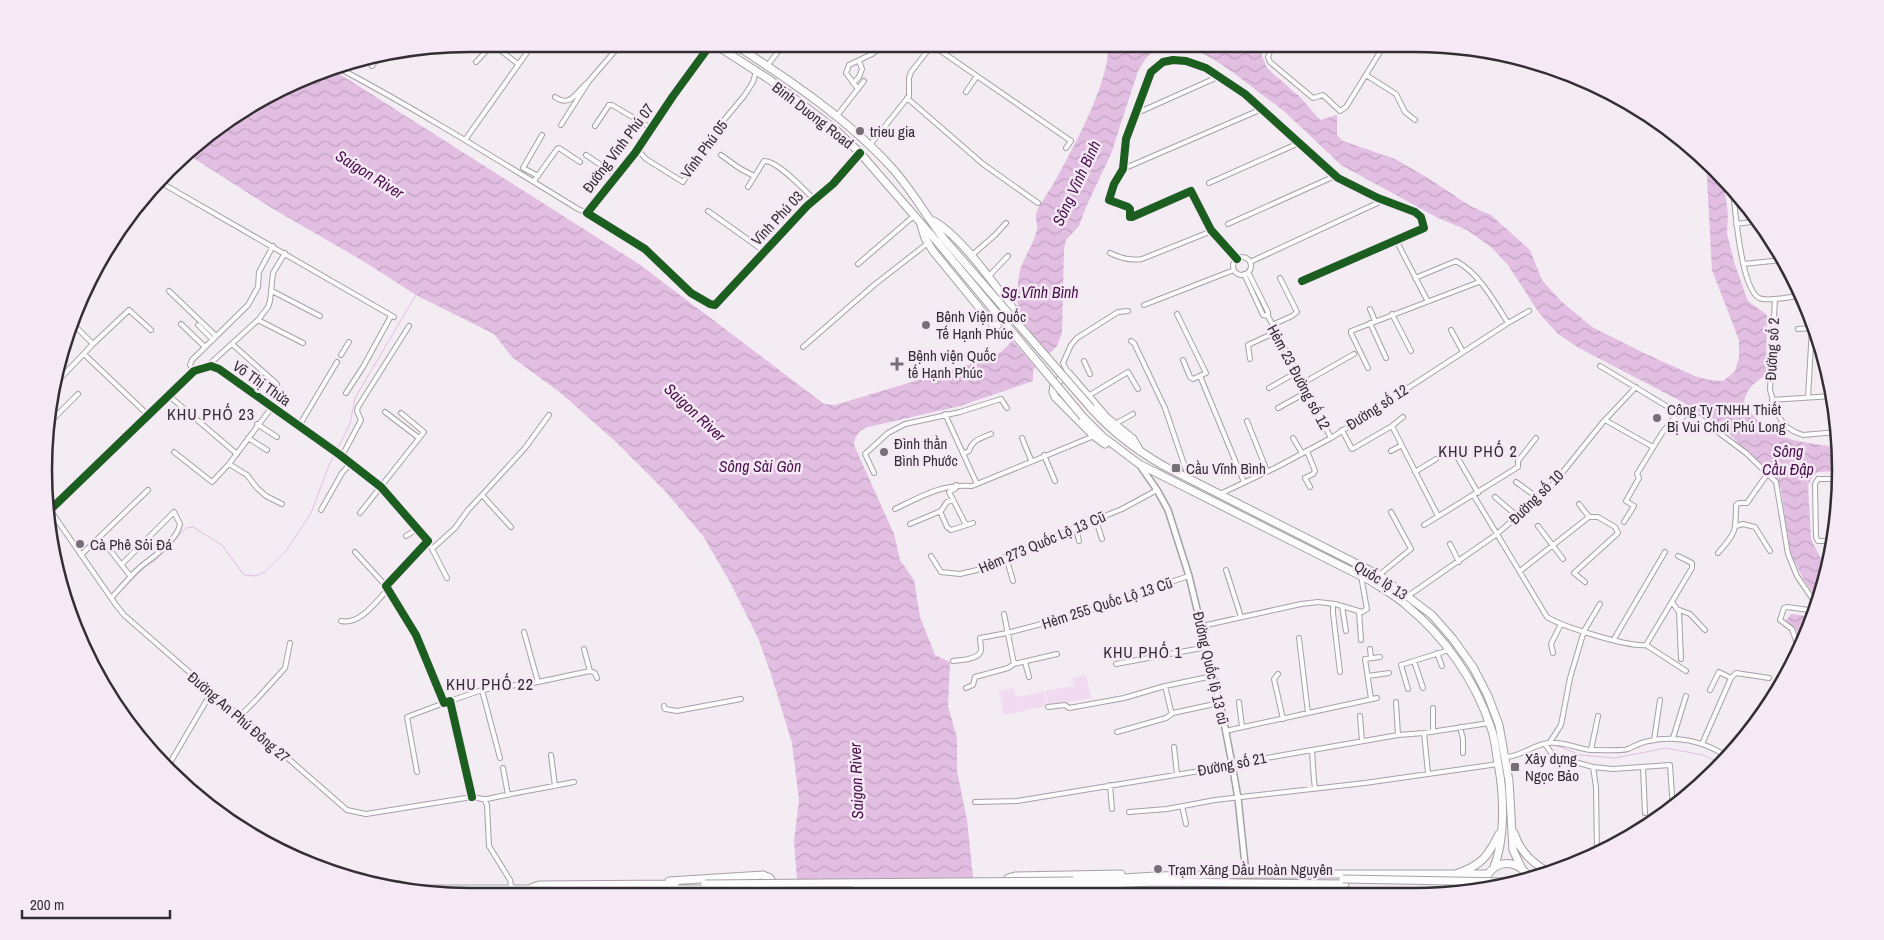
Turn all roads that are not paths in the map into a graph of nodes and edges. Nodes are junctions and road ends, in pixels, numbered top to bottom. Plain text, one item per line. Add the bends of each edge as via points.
1 (485, 52) edge
2 (502, 52) edge
3 (528, 52) edge
4 (614, 52) edge
5 (707, 52) edge
6 (726, 52) edge
7 (746, 52) edge
8 (778, 52) edge
9 (875, 52) edge
10 (927, 52) edge
11 (944, 52) edge
12 (1270, 52) edge
13 (1380, 52) edge
14 (859, 61) junction
15 (476, 62) dead end
16 (518, 64) junction
17 (767, 66) junction
18 (756, 71) junction
19 (346, 72) edge
20 (1366, 75) junction
21 (977, 76) junction
22 (1220, 76) junction
23 (864, 81) dead end
24 (589, 82) junction
25 (853, 83) junction
26 (858, 89) junction
27 (966, 92) dead end
28 (555, 97) dead end
29 (907, 98) junction
30 (1262, 109) junction
31 (1135, 114) junction
32 (836, 117) junction
33 (1415, 120) dead end
34 (561, 125) dead end
35 (595, 126) dead end
36 (651, 128) junction
37 (542, 136) dead end
38 (465, 140) junction
39 (1299, 142) junction
40 (870, 145) junction
41 (1066, 148) dead end
42 (637, 149) junction
43 (860, 153) junction
44 (586, 155) dead end
45 (722, 155) dead end
46 (580, 162) dead end
47 (1123, 169) junction
48 (616, 175) junction
49 (538, 176) junction
50 (754, 176) junction
51 (1335, 176) junction
52 (534, 181) junction
53 (1209, 183) dead end
54 (165, 185) edge
55 (748, 187) dead end
56 (814, 199) junction
57 (1384, 200) junction
58 (1733, 202) edge
59 (1038, 204) dead end
60 (708, 211) dead end
61 (587, 212) junction
62 (915, 215) junction
63 (931, 220) junction
64 (920, 222) junction
65 (1750, 222) edge
66 (1006, 223) dead end
67 (1228, 224) dead end
68 (1736, 224) junction
69 (1212, 231) junction
70 (1396, 240) junction
71 (942, 241) junction
72 (928, 243) junction
73 (273, 246) junction
74 (764, 251) junction
75 (284, 253) junction
76 (1110, 253) dead end
77 (971, 256) junction
78 (1008, 256) dead end
79 (1237, 259) junction
80 (1776, 261) edge
81 (1250, 262) junction
82 (858, 264) dead end
83 (1743, 264) junction
84 (1234, 270) junction
85 (1246, 273) junction
86 (988, 277) junction
87 (1280, 278) dead end
88 (1415, 278) junction
89 (1302, 281) dead end
90 (1479, 282) junction
91 (169, 291) dead end
92 (272, 291) junction
93 (1793, 296) edge
94 (1775, 299) junction
95 (1427, 300) junction
96 (715, 305) joint
97 (1144, 305) dead end
98 (1370, 309) dead end
99 (1128, 311) dead end
100 (1529, 311) dead end
101 (1177, 314) dead end
102 (1392, 314) junction
103 (320, 316) dead end
104 (258, 320) junction
105 (1375, 321) junction
106 (1370, 323) junction
107 (1508, 323) junction
108 (181, 324) dead end
109 (198, 325) dead end
110 (409, 326) dead end
111 (1272, 326) junction
112 (1806, 328) edge
113 (78, 329) edge
114 (1798, 329) dead end
115 (151, 330) dead end
116 (1451, 330) dead end
117 (1276, 332) junction
118 (216, 336) junction
119 (213, 340) junction
120 (1132, 341) dead end
121 (349, 342) dead end
122 (93, 344) junction
123 (232, 344) junction
124 (303, 344) dead end
125 (1812, 345) edge
126 (205, 347) junction
127 (803, 347) dead end
128 (1411, 351) dead end
129 (1464, 352) junction
130 (84, 354) junction
131 (1354, 354) dead end
132 (341, 355) dead end
133 (1386, 358) dead end
134 (1183, 360) dead end
135 (1250, 360) dead end
136 (1084, 361) dead end
137 (337, 362) dead end
138 (211, 366) junction
139 (1600, 366) dead end
140 (1368, 368) dead end
141 (194, 371) junction
142 (1297, 372) junction
143 (1068, 373) junction
144 (64, 374) edge
145 (1090, 374) dead end
146 (1200, 376) junction
147 (1304, 383) junction
148 (277, 384) dead end
149 (1636, 387) junction
150 (1268, 388) dead end
151 (1138, 389) dead end
152 (1307, 392) junction
153 (346, 393) dead end
154 (78, 394) dead end
155 (168, 395) junction
156 (1088, 396) junction
157 (1824, 396) edge
158 (1808, 397) junction
159 (1772, 400) junction
160 (272, 407) junction
161 (1007, 408) dead end
162 (1278, 408) dead end
163 (385, 412) dead end
164 (400, 413) dead end
165 (945, 414) junction
166 (1134, 414) dead end
167 (148, 415) junction
168 (549, 415) dead end
169 (56, 416) edge
170 (1403, 418) dead end
171 (1674, 418) junction
172 (1605, 420) junction
173 (1247, 421) dead end
174 (258, 424) junction
175 (1115, 424) junction
176 (299, 426) junction
177 (1392, 426) junction
178 (1342, 430) junction
179 (1830, 432) edge
180 (991, 434) dead end
181 (1094, 436) junction
182 (277, 437) dead end
183 (248, 438) junction
184 (419, 438) junction
185 (1022, 438) dead end
186 (1294, 438) dead end
187 (1331, 438) junction
188 (1536, 438) dead end
189 (1402, 446) junction
190 (1654, 447) junction
191 (1452, 448) dead end
192 (267, 450) dead end
193 (1391, 450) dead end
194 (1306, 451) junction
195 (174, 452) dead end
196 (1141, 453) junction
197 (1302, 453) junction
198 (237, 454) junction
199 (963, 454) junction
200 (341, 455) junction
201 (1044, 455) junction
202 (1131, 459) junction
203 (1436, 459) dead end
204 (1031, 460) junction
205 (351, 463) junction
206 (229, 464) junction
207 (1138, 464) junction
208 (1267, 471) junction
209 (1415, 472) junction
210 (874, 473) dead end
211 (1768, 474) junction
212 (1189, 479) junction
213 (1832, 479) edge
214 (1055, 481) dead end
215 (1244, 482) junction
216 (1516, 482) dead end
217 (977, 484) junction
218 (956, 485) junction
219 (381, 486) junction
220 (1310, 487) dead end
221 (148, 490) dead end
222 (1157, 490) junction
223 (1220, 494) junction
224 (1476, 494) junction
225 (482, 495) junction
226 (1495, 497) dead end
227 (1538, 498) junction
228 (953, 500) junction
229 (282, 504) dead end
230 (1579, 504) dead end
231 (54, 505) edge
232 (895, 509) dead end
233 (322, 510) dead end
234 (940, 511) junction
235 (1391, 512) dead end
236 (360, 513) dead end
237 (1438, 516) junction
238 (1517, 516) junction
239 (1589, 517) junction
240 (55, 519) edge
241 (1096, 520) junction
242 (1624, 522) dead end
243 (972, 523) dead end
244 (910, 524) dead end
245 (966, 525) junction
246 (1424, 526) dead end
247 (1538, 526) dead end
248 (1736, 526) junction
249 (511, 527) dead end
250 (1076, 528) junction
251 (418, 529) junction
252 (1497, 534) junction
253 (406, 536) dead end
254 (1102, 540) dead end
255 (428, 541) junction
256 (1079, 541) dead end
257 (1825, 541) edge
258 (1450, 544) dead end
259 (1553, 546) junction
260 (433, 548) junction
261 (110, 550) dead end
262 (1770, 551) dead end
263 (355, 552) dead end
264 (1665, 552) dead end
265 (1718, 553) dead end
266 (82, 555) junction
267 (931, 556) dead end
268 (1006, 556) junction
269 (1678, 556) dead end
270 (1563, 559) dead end
271 (1459, 562) junction
272 (122, 564) junction
273 (1226, 570) dead end
274 (1520, 571) junction
275 (1379, 575) junction
276 (1189, 576) junction
277 (1360, 576) junction
278 (132, 577) junction
279 (447, 578) dead end
280 (1013, 581) dead end
281 (1585, 582) dead end
282 (387, 588) junction
283 (1408, 596) junction
284 (1811, 597) edge
285 (111, 598) junction
286 (1672, 602) junction
287 (1333, 604) junction
288 (1600, 604) dead end
289 (1342, 606) junction
290 (1677, 609) junction
291 (1807, 610) edge
292 (1359, 611) junction
293 (1004, 614) dead end
294 (1241, 618) junction
295 (340, 621) dead end
296 (1560, 624) junction
297 (1202, 626) junction
298 (1705, 630) dead end
299 (1346, 631) dead end
300 (1584, 631) junction
301 (524, 632) dead end
302 (1007, 633) junction
303 (1299, 638) dead end
304 (1614, 639) junction
305 (1796, 639) edge
306 (1361, 640) dead end
307 (290, 643) dead end
308 (1646, 644) junction
309 (1206, 647) junction
310 (584, 649) dead end
311 (1370, 649) dead end
312 (1449, 650) junction
313 (1438, 653) junction
314 (1552, 653) dead end
315 (1057, 654) dead end
316 (1380, 657) dead end
317 (1371, 658) junction
318 (1681, 659) dead end
319 (952, 661) dead end
320 (1414, 661) junction
321 (1025, 662) junction
322 (1014, 664) junction
323 (1116, 664) dead end
324 (1442, 666) dead end
325 (590, 671) junction
326 (1686, 671) dead end
327 (1340, 672) dead end
328 (1389, 673) dead end
329 (1278, 674) dead end
330 (1213, 676) junction
331 (1368, 676) junction
332 (1029, 677) dead end
333 (597, 678) dead end
334 (1731, 678) junction
335 (1769, 678) dead end
336 (538, 682) junction
337 (1165, 686) junction
338 (966, 688) dead end
339 (1423, 688) dead end
340 (1408, 689) dead end
341 (482, 690) junction
342 (1710, 690) dead end
343 (211, 692) junction
344 (1686, 696) dead end
345 (1377, 698) dead end
346 (741, 699) dead end
347 (1371, 700) junction
348 (1660, 700) dead end
349 (450, 701) junction
350 (1239, 702) dead end
351 (1396, 702) dead end
352 (444, 703) junction
353 (1219, 703) junction
354 (664, 706) dead end
355 (1048, 707) dead end
356 (1433, 708) dead end
357 (1171, 711) dead end
358 (1308, 713) junction
359 (239, 716) junction
360 (1360, 716) dead end
361 (1598, 716) dead end
362 (1284, 719) junction
363 (1489, 723) junction
364 (1242, 727) junction
365 (1460, 727) junction
366 (1225, 731) junction
367 (1117, 732) dead end
368 (1433, 732) junction
369 (1424, 733) junction
370 (1398, 735) junction
371 (1673, 738) junction
372 (1654, 740) junction
373 (1362, 741) junction
374 (1547, 743) junction
375 (1702, 744) junction
376 (1174, 747) dead end
377 (1312, 750) junction
378 (1591, 750) junction
379 (1721, 753) edge
380 (1463, 754) dead end
381 (551, 755) dead end
382 (1505, 757) junction
383 (500, 758) dead end
384 (172, 762) edge
385 (1232, 764) junction
386 (1498, 765) junction
387 (1593, 767) junction
388 (1643, 767) junction
389 (503, 768) dead end
390 (417, 772) dead end
391 (1428, 773) junction
392 (1177, 774) junction
393 (574, 782) dead end
394 (1110, 785) junction
395 (555, 786) junction
396 (1315, 788) junction
397 (508, 795) junction
398 (472, 797) junction
399 (1238, 798) junction
400 (1672, 798) edge
401 (484, 799) junction
402 (975, 802) dead end
403 (1182, 806) junction
404 (1112, 809) dead end
405 (1129, 812) dead end
406 (1645, 813) dead end
407 (1512, 820) junction
408 (1186, 824) dead end
409 (1500, 836) junction
410 (1597, 845) edge
411 (1494, 867) junction
412 (1540, 867) edge
413 (1522, 869) junction
414 (1525, 872) edge
415 (1452, 874) junction
416 (1486, 874) junction
417 (1471, 875) junction
418 (1157, 879) junction
419 (1246, 879) junction
420 (1485, 881) edge
421 (1344, 882) junction
422 (1479, 882) edge
423 (649, 884) junction
424 (1470, 884) edge
425 (1459, 885) edge
426 (434, 886) edge
427 (1074, 886) junction
428 (482, 888) edge
429 (512, 888) edge
430 (530, 888) edge
431 (695, 888) edge
432 (774, 888) edge
433 (829, 888) edge
434 (829, 888) edge
435 (1006, 888) edge
436 (1111, 888) edge

1 - 15 street
2 - 16 street
3 - 16 street
4 - 24 street
5 - 36 street, Đường Vĩnh Phú 07
6 - 18 highway, Binh Duong Road
7 - 17 highway, Binh Duong Road
8 - 17 street
9 - 14 street
10 - 29 street via 910,75
11 - 21 street
12 - 20 street via 1270,62 1313,98 1323,96 1340,111 1346,107
13 - 20 street
14 - 25 street via 862,69
14 - 25 street via 849,65 846,73
16 - 38 street
17 - 32 highway, Binh Duong Road
18 - 42 street, Vĩnh Phú 05 via 744,96 682,182 646,159
18 - 43 highway, Binh Duong Road via 824,120
19 - 38 street
20 - 33 street via 1396,94 1405,112
21 - 27 street
21 - 41 street via 1071,142
22 - 30 street
22 - 31 street
22 - 31 street via 1186,60 1163,62 1151,72
23 - 26 street
24 - 28 street via 566,102
24 - 34 street
25 - 26 street
26 - 32 street
29 - 40 street
29 - 59 street via 983,164
30 - 39 street
30 - 47 street
31 - 47 street via 1126,139
32 - 40 highway, Binh Duong Road
35 - 36 street via 608,105 612,105
36 - 42 street, Đường Vĩnh Phú 07
37 - 49 street via 523,168
38 - 52 street
39 - 51 street
39 - 53 street
40 - 63 highway, Binh Duong Road via 902,179
42 - 48 street, Đường Vĩnh Phú 07
43 - 56 street, Vĩnh Phú 03 via 833,184
43 - 62 highway, Binh Duong Road
44 - 48 street
45 - 50 street
46 - 49 street via 559,148
47 - 69 street via 1109,200 1128,207 1130,217 1191,191
48 - 61 street, Đường Vĩnh Phú 07
49 - 52 street
50 - 55 street
50 - 56 street via 764,161 768,161
51 - 57 street
51 - 67 street
52 - 61 street
54 - 73 street
56 - 74 street, Vĩnh Phú 03
57 - 70 street via 1420,215 1422,220 1424,228
57 - 81 street
58 - 68 street, Đường số 2
60 - 74 street
61 - 96 street, Đường Vĩnh Phú 07 via 645,249 692,293
62 - 64 highway, Binh Duong Road
62 - 82 street
63 - 71 highway, Binh Duong Road
63 - 77 highway via 947,231
64 - 71 highway, Binh Duong Road
64 - 72 highway
65 - 68 street
66 - 77 street
68 - 83 street, Đường số 2
69 - 76 street via 1142,259
69 - 79 street
70 - 88 street
70 - 89 street
71 - 196 highway, Quốc lộ 13, bridge via 1106,425
71 - 202 highway, Quốc lộ 13, bridge via 1083,417
72 - 86 highway via 996,327 1016,311
72 - 127 street
73 - 75 street
73 - 118 street via 261,266 258,287 248,305
74 - 96 street, Vĩnh Phú 03
75 - 92 street via 273,274
75 - 153 street via 392,316
77 - 86 highway
78 - 86 street
79 - 81 street via 1245,258
79 - 84 street
80 - 83 street
81 - 85 street
83 - 94 street, Đường số 2 via 1752,292 1758,298
84 - 85 street
84 - 97 street
85 - 111 street, Hẻm 23 Đường số 12 via 1263,315 1268,316
87 - 111 street via 1297,312
88 - 90 street via 1456,260
88 - 95 street
90 - 95 street
90 - 107 street
91 - 118 street
92 - 103 street
92 - 104 street via 270,301
93 - 94 street
94 - 159 street, Đường số 2
95 - 102 street
98 - 105 street
99 - 143 street via 1118,312 1077,338 1063,363
100 - 107 street, Đường số 12
101 - 146 street via 1206,372
102 - 105 street
102 - 128 street
104 - 123 street
104 - 124 street
105 - 106 street
106 - 133 street
106 - 140 street via 1350,332
107 - 129 street, Đường số 12
108 - 126 street
109 - 119 street
110 - 200 street via 358,407 360,420
111 - 117 street, Hẻm 23 Đường số 12
112 - 114 street
113 - 122 street
115 - 122 street via 129,310
116 - 129 street
117 - 135 street via 1248,346
117 - 142 street, Hẻm 23 Đường số 12
118 - 119 street
119 - 126 street
120 - 212 street via 1165,408
121 - 132 street
122 - 130 street
123 - 138 street
123 - 148 street
125 - 158 street
126 - 141 street via 191,362
129 - 178 street, Đường số 12
130 - 144 street
130 - 167 street
131 - 147 street
134 - 146 street via 1190,377
136 - 145 street
137 - 176 street
138 - 141 street, Võ Thị Thừa
138 - 160 street, Võ Thị Thừa
139 - 149 street
141 - 155 street, Võ Thị Thừa
142 - 147 street, Hẻm 23 Đường số 12
142 - 150 street
143 - 156 highway
143 - 181 highway via 1054,385 1052,392
146 - 215 street
147 - 152 street, Hẻm 23 Đường số 12
149 - 171 street via 1668,407
149 - 172 street, Đường số 10
151 - 156 street via 1128,372
152 - 162 street
152 - 187 street, Hẻm 23 Đường số 12
154 - 169 street
155 - 167 street, Võ Thị Thừa
155 - 198 street
156 - 175 highway
157 - 158 street
158 - 159 street
159 - 179 street via 1781,420 1794,432
160 - 174 street
160 - 176 street, Võ Thị Thừa
161 - 165 street via 1001,399
163 - 184 street
164 - 184 street via 424,431
165 - 199 street
165 - 210 street via 905,424 888,433 866,454
166 - 175 street
167 - 231 street, Võ Thị Thừa
168 - 225 street via 525,448
170 - 177 street
171 - 190 street
171 - 211 street via 1678,420 1689,412 1695,415
172 - 190 street
172 - 227 street, Đường số 10
173 - 208 street
174 - 182 street
174 - 183 street
175 - 196 highway via 1133,439
176 - 200 street, Võ Thị Thừa
177 - 178 street via 1352,448
177 - 189 street
178 - 187 street, Đường số 12
180 - 199 street via 975,440 969,451
181 - 201 street
181 - 202 highway
183 - 192 street
183 - 198 street
184 - 219 street
185 - 204 street
186 - 197 street
187 - 194 street, Đường số 12
188 - 224 street via 1518,461 1518,467
189 - 193 street
189 - 209 street
190 - 242 street via 1637,474 1639,478 1626,501 1634,506
191 - 224 street
194 - 197 street, Đường số 12
194 - 220 street via 1315,471 1305,478
195 - 206 street via 212,482
196 - 212 highway, Quốc lộ 13
197 - 208 street, Đường số 12
198 - 206 street
199 - 217 street
200 - 205 street, Võ Thị Thừa
201 - 204 street
201 - 214 street
202 - 207 highway, Quốc lộ 13
203 - 209 street
204 - 217 street
205 - 219 street, Võ Thị Thừa
205 - 233 street via 342,472
206 - 229 street via 247,475 266,496
207 - 222 street, Đường Quốc lộ 13 cũ
207 - 277 highway, Quốc lộ 13
208 - 215 street, Đường số 12
209 - 237 street
211 - 248 street via 1746,503 1736,505
211 - 284 street via 1776,482 1788,554 1797,576
212 - 223 highway, Quốc lộ 13
213 - 257 street via 1818,479 1815,484 1816,537 1818,541
215 - 223 street, Đường số 12
216 - 227 street
217 - 218 street
218 - 228 street via 949,492
218 - 232 street via 937,489
219 - 236 street
219 - 251 street, Võ Thị Thừa
221 - 266 street
222 - 241 street, Hẻm 273 Quốc Lộ 13 Cũ
222 - 276 street, Đường Quốc lộ 13 cũ via 1168,510
223 - 275 highway, Quốc lộ 13
224 - 237 street
224 - 252 street
225 - 249 street
225 - 260 street via 455,528
226 - 238 street
227 - 238 street, Đường số 10
228 - 234 street
228 - 245 street
230 - 239 street
234 - 244 street
234 - 245 street via 951,530
235 - 275 street via 1411,549
237 - 246 street
238 - 252 street, Đường số 10
239 - 259 street
239 - 281 street via 1598,517 1615,527 1618,533 1574,573
240 - 266 street, Đường An Phú Đông 27
241 - 250 street, Hẻm 273 Quốc Lộ 13 Cũ
241 - 254 street
243 - 245 street
247 - 259 street
248 - 262 street via 1755,527
248 - 265 street via 1733,536
250 - 256 street
250 - 268 street, Hẻm 273 Quốc Lộ 13 Cũ
251 - 253 street
251 - 255 street, Võ Thị Thừa
252 - 271 street, Đường số 10
252 - 274 street
255 - 260 street, Võ Thị Thừa
255 - 282 street
258 - 271 street
259 - 270 street
259 - 274 street
260 - 279 street, Võ Thị Thừa
261 - 272 street
263 - 282 street
264 - 304 street
266 - 285 street, Đường An Phú Đông 27
267 - 268 street, Hẻm 273 Quốc Lộ 13 Cũ via 941,572 960,574
268 - 280 street
269 - 286 street via 1692,563 1692,568
271 - 283 street, Đường số 10
272 - 278 street
272 - 278 street via 174,512 180,524 177,531
273 - 294 street
274 - 296 street via 1547,617
275 - 283 highway, Quốc lộ 13
276 - 297 street, Đường Quốc lộ 13 cũ
276 - 302 street, Hẻm 255 Quốc Lộ 13 Cũ via 1087,612
277 - 292 street via 1367,609
277 - 312 highway, Quốc lộ 13 via 1405,604 1428,624
278 - 285 street
282 - 295 street via 357,619
282 - 352 street via 416,635
283 - 382 highway, Quốc lộ 13 via 1432,616 1473,667 1499,725
285 - 343 street, Đường An Phú Đông 27 via 124,615
286 - 290 street
286 - 308 street
287 - 289 street
287 - 294 street via 1301,604
287 - 327 street
288 - 300 street
289 - 292 street
289 - 299 street
290 - 298 street via 1690,614
290 - 318 street
291 - 305 street via 1787,607 1781,614 1780,620 1792,629
292 - 306 street
293 - 302 street
294 - 297 street
296 - 300 street
296 - 314 street via 1551,644
297 - 309 street, Đường Quốc lộ 13 cũ
300 - 304 street
300 - 374 street via 1561,725
301 - 336 street
302 - 319 street, Hẻm 255 Quốc Lộ 13 Cũ via 980,638 979,654
302 - 322 street
303 - 358 street
304 - 308 street
307 - 359 street via 285,668
308 - 326 street
309 - 323 street
309 - 330 street, Đường Quốc lộ 13 cũ
310 - 325 street
311 - 317 street
312 - 313 street
312 - 363 highway, Quốc lộ 13 via 1465,671
313 - 320 street
313 - 324 street
315 - 321 street
316 - 317 street
317 - 331 street via 1365,658
320 - 339 street
320 - 340 street via 1400,665
321 - 322 street
321 - 332 street
322 - 338 street via 975,677 973,685
325 - 333 street
325 - 336 street
328 - 331 street
329 - 362 street via 1274,680
330 - 337 street
330 - 353 street, Đường Quốc lộ 13 cũ
331 - 347 street
334 - 335 street via 1736,674
334 - 342 street via 1719,672
334 - 375 street
336 - 341 street
337 - 355 street via 1070,708 1065,704
337 - 357 street
341 - 349 street
341 - 383 street
343 - 359 street, Đường An Phú Đông 27
343 - 384 street
344 - 371 street
345 - 347 street
346 - 354 street via 677,711
347 - 358 street
348 - 372 street
349 - 352 street
349 - 398 street
350 - 364 street
351 - 370 street
352 - 390 street via 407,717
353 - 366 street, Đường Quốc lộ 13 cũ
353 - 367 street via 1173,713
356 - 368 street
358 - 362 street
359 - 398 street, Đường An Phú Đông 27 via 351,812 366,814
360 - 373 street
361 - 378 street
362 - 364 street
363 - 365 street, Đường số 21
363 - 386 highway, Quốc lộ 13
364 - 366 street
365 - 368 street, Đường số 21
365 - 380 street
366 - 385 street, Đường Quốc lộ 13 cũ
368 - 369 street, Đường số 21
369 - 370 street, Đường số 21
369 - 391 street
370 - 373 street, Đường số 21
371 - 372 street
371 - 375 street
372 - 378 street via 1626,750
373 - 377 street, Đường số 21
374 - 378 street
374 - 382 street via 1517,756
374 - 387 street via 1552,754
375 - 379 street
376 - 392 street
377 - 385 street, Đường số 21
377 - 396 street
381 - 395 street
382 - 407 highway, Quốc lộ 13
385 - 392 street, Đường số 21
385 - 399 street, Đường Quốc lộ 13 cũ
386 - 391 street
386 - 409 highway, Quốc lộ 13
387 - 388 street
387 - 410 street
388 - 400 street via 1670,765
388 - 406 street
389 - 397 street
391 - 396 street
392 - 394 street, Đường số 21
393 - 395 street, Đường An Phú Đông 27
394 - 402 street, Đường số 21 via 1017,800
394 - 404 street
395 - 397 street, Đường An Phú Đông 27
396 - 399 street
397 - 401 street, Đường An Phú Đông 27
398 - 401 street, Đường An Phú Đông 27
399 - 403 street
399 - 419 street, Đường Quốc lộ 13 cũ
401 - 429 street via 489,846 509,878
403 - 405 street
403 - 408 street
407 - 412 highway via 1523,852
407 - 413 highway, Quốc lộ 13 via 1513,850
409 - 411 highway, Quốc lộ 13
409 - 415 highway via 1481,862
411 - 413 highway via 1509,864
411 - 416 highway
413 - 414 highway
415 - 417 highway
415 - 419 highway
416 - 417 highway
416 - 420 highway
417 - 424 highway
418 - 419 highway
418 - 419 highway via 1172,876
418 - 427 highway
418 - 435 highway via 1139,873 1015,876 1008,878
419 - 421 highway
421 - 422 highway, bridge
421 - 425 highway
423 - 430 highway via 539,884
423 - 431 highway
423 - 432 highway via 763,875 768,877
426 - 428 highway
427 - 433 highway, bridge
427 - 434 highway, bridge
427 - 436 highway

